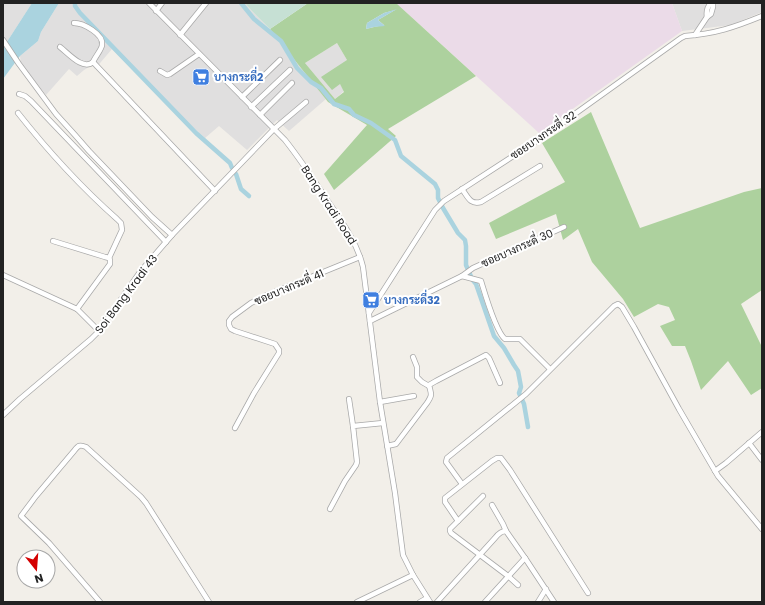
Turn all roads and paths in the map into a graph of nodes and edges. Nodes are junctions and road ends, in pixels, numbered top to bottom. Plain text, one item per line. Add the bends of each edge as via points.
1 (149, 3) edge
2 (162, 3) edge
3 (206, 3) edge
4 (712, 3) edge
5 (156, 11) junction
6 (762, 16) edge
7 (74, 23) dead end
8 (180, 35) junction
9 (695, 35) junction
10 (4, 41) edge
11 (60, 47) dead end
12 (199, 54) junction
13 (280, 60) dead end
14 (93, 62) junction
15 (290, 70) dead end
16 (160, 71) dead end
17 (292, 83) dead end
18 (19, 94) dead end
19 (242, 97) junction
20 (306, 102) dead end
21 (251, 107) junction
22 (18, 113) dead end
23 (260, 115) junction
24 (274, 129) junction
25 (540, 166) dead end
26 (462, 189) junction
27 (215, 191) junction
28 (564, 227) dead end
29 (172, 235) junction
30 (53, 241) dead end
31 (166, 242) junction
32 (360, 257) junction
33 (109, 258) junction
34 (3, 275) edge
35 (462, 276) junction
36 (77, 309) junction
37 (369, 313) junction
38 (370, 322) junction
39 (99, 331) junction
40 (413, 357) dead end
41 (550, 368) junction
42 (500, 383) dead end
43 (429, 386) junction
44 (414, 396) dead end
45 (349, 399) dead end
46 (380, 402) junction
47 (3, 415) edge
48 (383, 423) junction
49 (353, 426) junction
50 (235, 428) dead end
51 (762, 432) edge
52 (749, 443) junction
53 (387, 446) junction
54 (762, 460) edge
55 (715, 471) junction
56 (462, 484) junction
57 (483, 496) dead end
58 (492, 505) dead end
59 (330, 509) dead end
60 (458, 521) junction
61 (762, 529) edge
62 (506, 531) junction
63 (479, 555) junction
64 (525, 558) junction
65 (412, 575) junction
66 (508, 576) junction
67 (518, 585) dead end
68 (546, 589) junction
69 (588, 593) dead end
70 (428, 600) edge
71 (100, 602) edge
72 (209, 602) edge
73 (357, 602) edge
74 (420, 602) edge
75 (437, 602) edge
76 (485, 602) edge
77 (538, 602) edge
78 (554, 602) edge

1 - 5 street, Bang Kradi Road
2 - 5 street
3 - 8 street
4 - 9 street via 714,7 711,14
5 - 8 street, Bang Kradi Road
6 - 9 street, ซอยบางกระดี่ 32 via 714,33
7 - 14 street via 86,26 101,39 102,46
8 - 12 street, Bang Kradi Road
9 - 26 street, ซอยบางกระดี่ 32 via 685,36 674,42 544,136
10 - 29 street via 56,114
11 - 14 street via 82,64
12 - 16 street via 170,74
12 - 19 street, Bang Kradi Road
13 - 19 street
14 - 27 street
15 - 21 street
17 - 23 street
18 - 31 street via 31,101
19 - 21 street, Bang Kradi Road
20 - 24 street, Soi Bang Kradi 43
21 - 23 street, Bang Kradi Road
22 - 33 street via 72,176 121,223 122,231
23 - 24 street, Bang Kradi Road
24 - 27 street, Soi Bang Kradi 43
24 - 32 street, Bang Kradi Road via 303,164 347,230
25 - 26 street via 481,202 473,203
26 - 37 street, ซอยบางกระดี่ 32 via 440,205
27 - 29 street, Soi Bang Kradi 43
28 - 35 street, ซอยบางกระดี่ 30
29 - 31 street, Soi Bang Kradi 43
30 - 33 street
31 - 39 street, Soi Bang Kradi 43 via 140,272
32 - 37 street, Bang Kradi Road
32 - 50 street, ซอยบางกระดี่ 41 via 267,295 251,303 229,321 231,329 275,344 278,350
33 - 36 street via 110,264
34 - 36 street
35 - 38 street, ซอยบางกระดี่ 30
35 - 41 street via 481,281 502,337 508,340 520,339
36 - 39 street
37 - 38 street, Bang Kradi Road
38 - 46 street, Bang Kradi Road
39 - 47 street, Soi Bang Kradi 43
40 - 43 street via 417,377
41 - 55 street via 616,304 620,305
41 - 56 street via 526,394 447,458 446,462
42 - 43 street via 486,355
43 - 53 street via 432,394 428,403 396,444
44 - 46 street
45 - 49 street
46 - 48 street, Bang Kradi Road
48 - 49 street
48 - 53 street, Bang Kradi Road
49 - 59 street via 357,462
51 - 52 street
52 - 54 street
52 - 55 street
53 - 65 street, Bang Kradi Road via 403,555
55 - 61 street
56 - 60 street via 444,499
56 - 69 street via 492,461 501,458
57 - 60 street
58 - 62 street
60 - 63 street via 450,529 451,533
62 - 63 street via 498,534
62 - 64 street
63 - 66 street
63 - 75 street
64 - 66 street
64 - 68 street
65 - 70 street, Bang Kradi Road
65 - 73 street
66 - 67 street
66 - 76 street
68 - 77 street
68 - 78 street
70 - 74 street
71 - 72 street via 49,543 21,516 78,446 82,445 146,503

